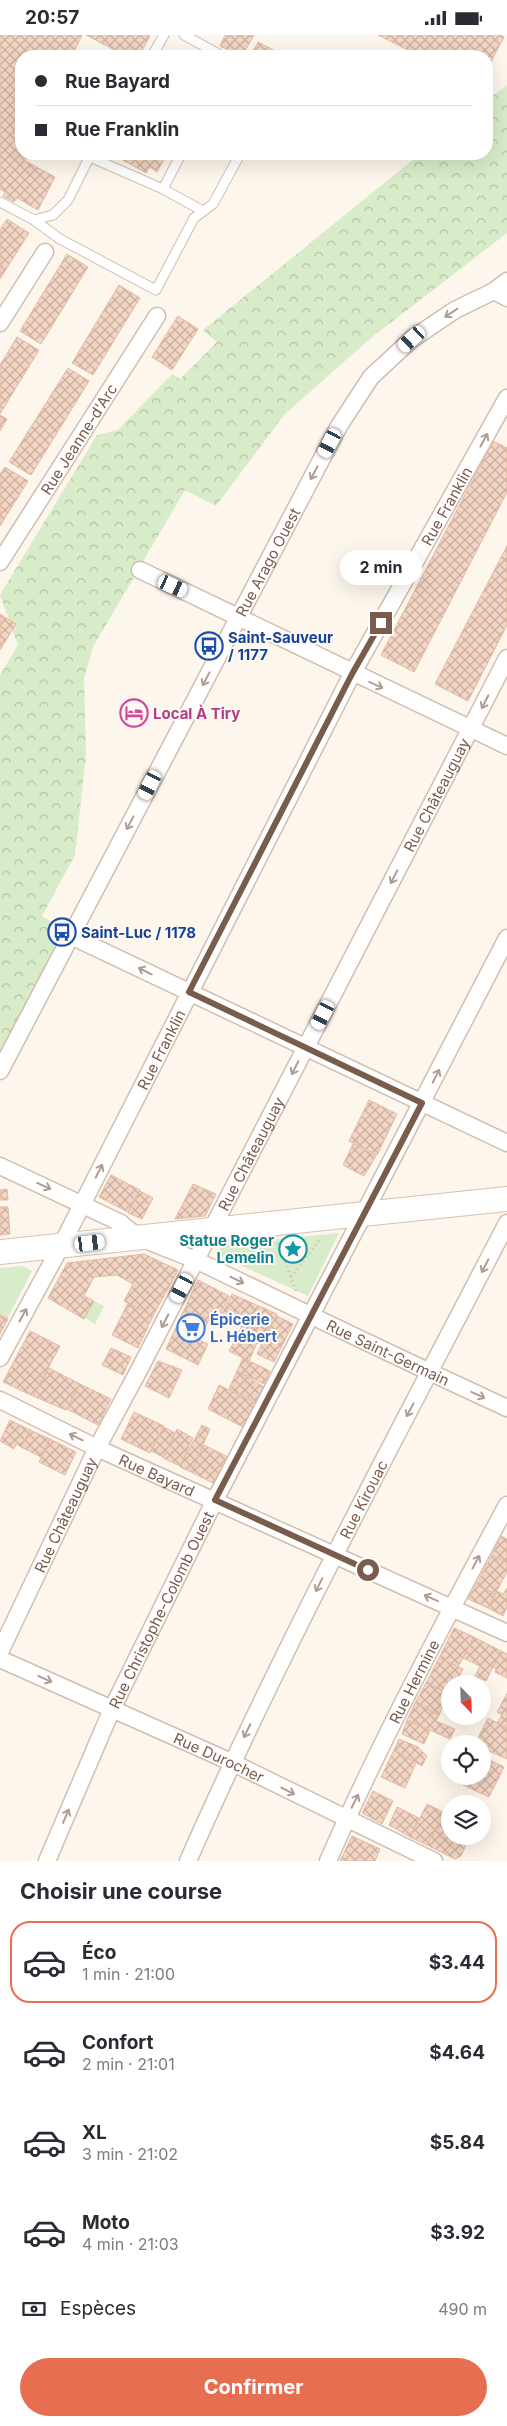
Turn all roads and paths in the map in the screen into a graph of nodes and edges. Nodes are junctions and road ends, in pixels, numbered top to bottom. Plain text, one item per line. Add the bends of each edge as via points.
1 (164, 35) edge
2 (184, 35) edge
3 (155, 50) edge
4 (211, 50) edge
5 (88, 160) edge
6 (101, 160) edge
7 (178, 160) edge
8 (237, 160) edge
9 (163, 189) junction
10 (0, 202) edge
11 (203, 211) junction
12 (34, 220) junction
13 (45, 252) dead end
14 (503, 290) edge
15 (157, 316) dead end
16 (0, 323) edge
17 (507, 398) edge
18 (0, 563) edge
19 (140, 570) dead end
20 (238, 617) junction
21 (507, 659) edge
22 (352, 674) junction
23 (471, 729) junction
24 (507, 746) edge
25 (71, 936) junction
26 (507, 938) edge
27 (189, 992) junction
28 (305, 1049) junction
29 (0, 1071) edge
30 (422, 1103) junction
31 (507, 1143) edge
32 (0, 1166) edge
33 (507, 1199) edge
34 (82, 1203) junction
35 (364, 1215) junction
36 (507, 1223) edge
37 (211, 1230) junction
38 (326, 1233) dead end
39 (140, 1237) junction
40 (276, 1237) dead end
41 (61, 1246) junction
42 (0, 1252) edge
43 (196, 1260) junction
44 (291, 1278) junction
45 (297, 1294) dead end
46 (312, 1317) junction
47 (0, 1358) edge
48 (430, 1373) junction
49 (0, 1400) edge
50 (507, 1409) edge
51 (96, 1447) junction
52 (215, 1500) junction
53 (507, 1505) edge
54 (334, 1555) junction
55 (452, 1607) junction
56 (507, 1633) edge
57 (0, 1652) edge
58 (0, 1659) edge
59 (112, 1709) junction
60 (232, 1762) junction
61 (346, 1820) junction
62 (47, 1861) edge
63 (188, 1861) edge
64 (328, 1861) edge
65 (434, 1861) edge

1 - 3 lane
2 - 4 lane
5 - 12 lane via 68,200 53,215
6 - 9 lane
7 - 9 lane
8 - 11 lane via 213,204
9 - 11 lane
10 - 12 lane
11 - 12 lane via 194,218 156,290 60,239
13 - 16 street
14 -> 20 street, Rue Arago Ouest via 455,310 412,339 371,377 339,426
15 - 18 street, Rue Jeanne-d'Arc
22 -> 17 street, Rue Franklin
19 - 20 street
20 - 22 street
20 -> 25 street, Rue Arago Ouest
21 -> 23 street, Rue Châteauguay
22 -> 23 street
22 - 27 street, Rue Franklin
23 - 24 street
23 -> 28 street, Rue Châteauguay
27 -> 25 street
25 - 29 street, Rue Arago Ouest
30 -> 26 street, Rue Christophe-Colomb Ouest
27 - 28 street
34 -> 27 street, Rue Franklin
28 - 30 street
28 -> 37 street, Rue Châteauguay
30 - 31 street
30 - 35 street, Rue Christophe-Colomb Ouest
32 -> 34 street, Rue Saint-Germain
33 - 35 street
34 - 39 street, Rue Saint-Germain
34 - 41 street, Rue Franklin
35 - 37 street
35 - 46 street, Rue Christophe-Colomb Ouest
36 -> 48 street, Rue Kirouac
37 - 39 street
37 - 43 street, Rue Châteauguay
38 - 44 path
39 - 41 street
39 - 43 street, Rue Saint-Germain
40 - 44 path
41 - 42 street
47 -> 41 street, Rue Franklin
43 -> 46 street, Rue Saint-Germain
43 -> 51 street, Rue Châteauguay
44 - 45 path
46 - 48 street, Rue Saint-Germain
46 - 52 street, Rue Christophe-Colomb Ouest
48 -> 50 street, Rue Saint-Germain
48 -> 54 street, Rue Kirouac
51 -> 49 street, Rue Bayard
51 - 52 street, Rue Bayard
51 - 57 street, Rue Châteauguay
52 - 54 street, Rue Bayard
52 - 59 street, Rue Christophe-Colomb Ouest
55 -> 53 street, Rue Hermine
55 -> 54 street, Rue Bayard
54 -> 60 street, Rue Kirouac
55 - 56 street, Rue Bayard
61 -> 55 street, Rue Hermine
58 -> 59 street, Rue Durocher
59 - 60 street, Rue Durocher
62 -> 59 street, Rue Christophe-Colomb Ouest
60 -> 61 street, Rue Durocher
60 - 63 street, Rue Kirouac
61 - 64 street, Rue Hermine
61 - 65 street, Rue Durocher

